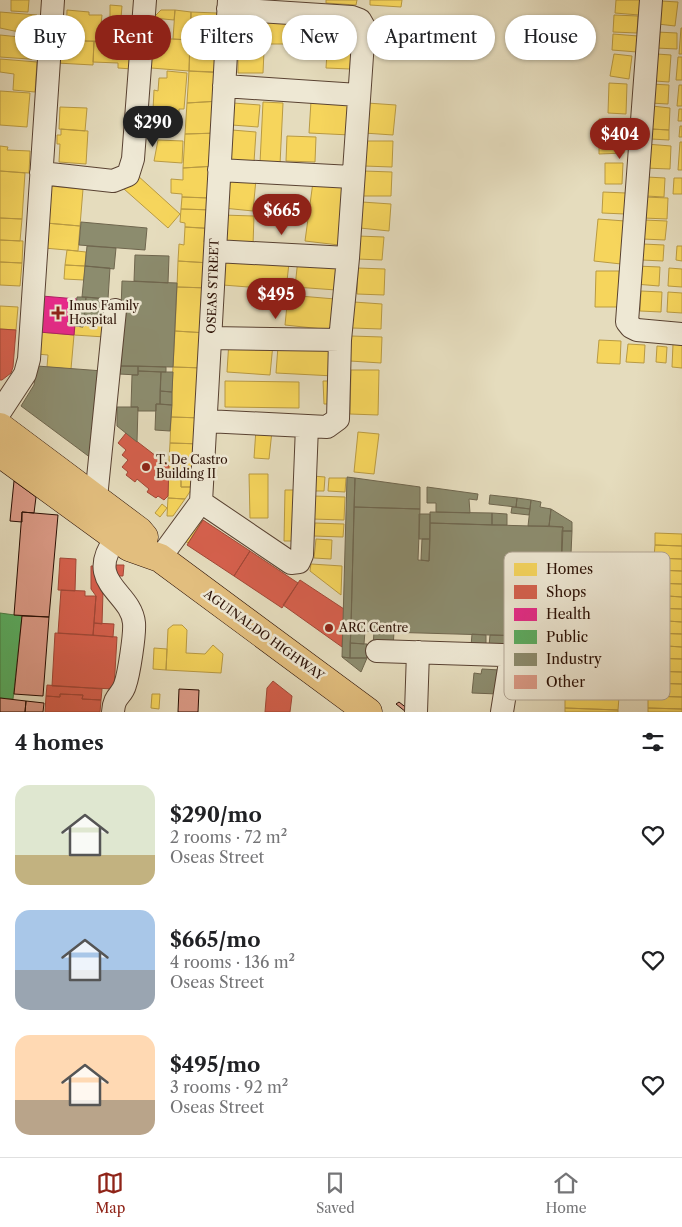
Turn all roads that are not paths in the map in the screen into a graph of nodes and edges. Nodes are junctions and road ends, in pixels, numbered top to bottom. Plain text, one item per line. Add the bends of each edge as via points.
1 (53, 0) edge
2 (144, 0) edge
3 (651, 0) edge
4 (229, 4) edge
5 (224, 86) junction
6 (358, 95) junction
7 (219, 170) junction
8 (42, 173) junction
9 (352, 177) junction
10 (215, 251) junction
11 (348, 258) junction
12 (115, 310) dead end
13 (682, 334) edge
14 (212, 338) junction
15 (340, 340) junction
16 (0, 412) edge
17 (206, 422) junction
18 (307, 426) junction
19 (0, 427) edge
20 (0, 453) edge
21 (96, 498) junction
22 (201, 502) junction
23 (116, 538) junction
24 (160, 558) junction
25 (377, 651) dead end
26 (418, 652) junction
27 (504, 656) edge
28 (504, 700) edge
29 (113, 712) edge
30 (368, 712) edge
31 (416, 712) edge
32 (502, 712) edge

1 - 8 street
2 - 8 street via 133,159 128,174 113,181
3 - 13 street via 627,322 637,330
4 - 5 street, OSEAS STREET
4 - 6 street via 360,20 364,27
5 - 6 street
5 - 7 street, OSEAS STREET
6 - 9 street
7 - 9 street
7 - 10 street, OSEAS STREET
8 - 16 street via 29,359 25,374
9 - 11 street
10 - 11 street
10 - 14 street, OSEAS STREET
11 - 15 street
12 - 21 street
14 - 15 street
14 - 17 street, OSEAS STREET
15 - 18 street via 338,419 328,427
17 - 18 street
17 - 22 street, OSEAS STREET
18 - 22 street via 302,555 299,562 291,563
19 - 21 highway, AGUINALDO HIGHWAY
20 - 23 highway, AGUINALDO HIGHWAY
21 - 24 highway, AGUINALDO HIGHWAY via 139,531
22 - 24 street
23 - 24 highway, AGUINALDO HIGHWAY via 129,547
23 - 29 street via 107,550 106,575 134,623 125,685 115,699
24 - 30 highway, AGUINALDO HIGHWAY
25 - 26 street
26 - 27 street
26 - 31 street
28 - 32 street

